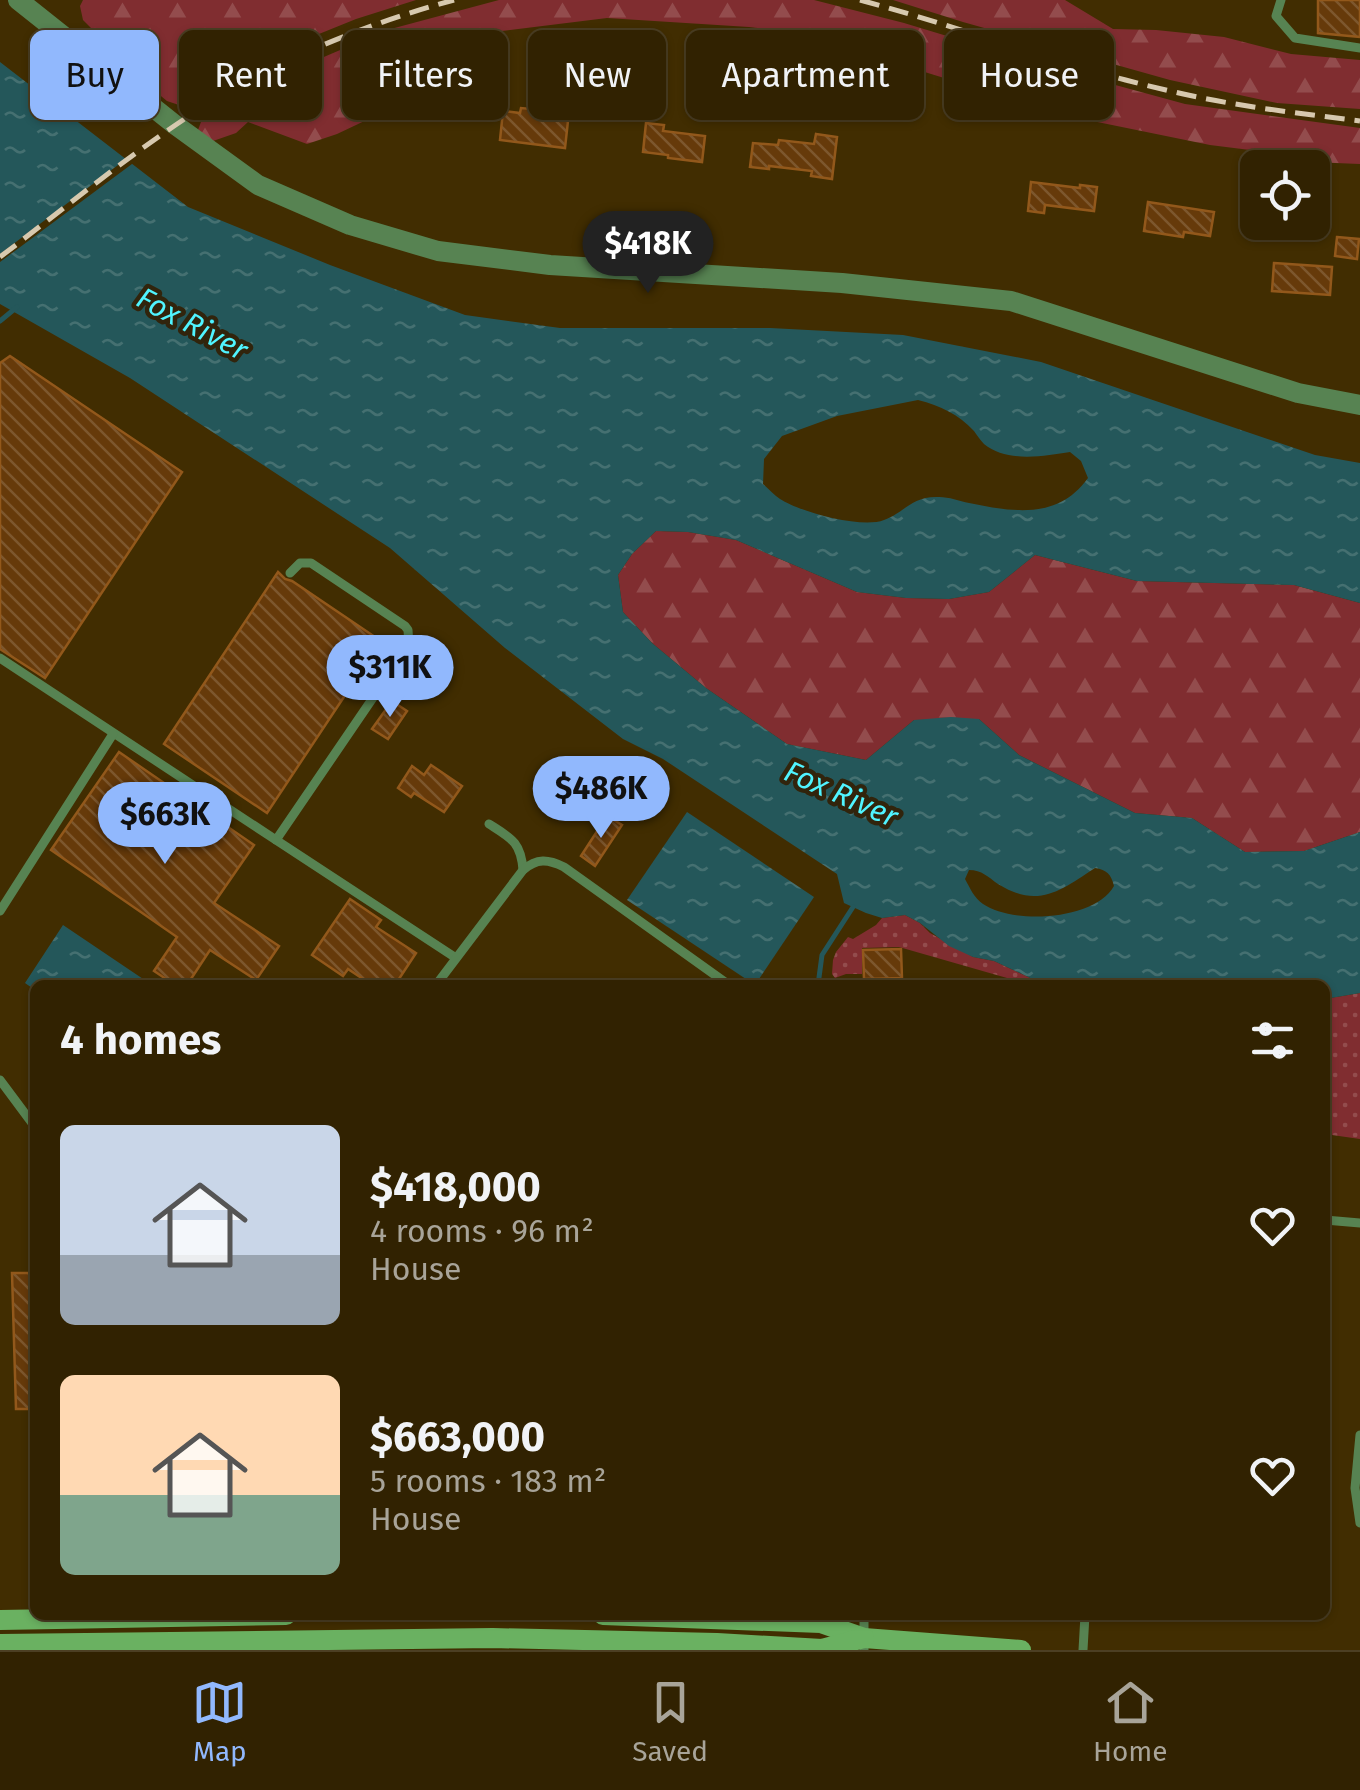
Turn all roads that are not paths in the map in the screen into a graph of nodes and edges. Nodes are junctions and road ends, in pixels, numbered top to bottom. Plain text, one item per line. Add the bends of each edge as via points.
1 (18, 0) edge
2 (1281, 0) edge
3 (1360, 48) edge
4 (1360, 405) edge
5 (290, 572) dead end
6 (0, 658) edge
7 (113, 734) junction
8 (488, 824) dead end
9 (276, 840) junction
10 (523, 870) junction
11 (0, 910) edge
12 (456, 958) junction
13 (440, 980) edge
14 (723, 980) edge
15 (0, 1080) edge
16 (30, 1121) edge
17 (1330, 1220) edge
18 (1360, 1223) edge
19 (1360, 1435) edge
20 (1360, 1523) edge
21 (30, 1619) edge
22 (0, 1620) edge
23 (739, 1620) edge
24 (1085, 1620) edge
25 (9, 1644) edge
26 (864, 1644) edge
27 (1021, 1650) edge
28 (1082, 1650) edge

1 - 4 street via 258,185 350,225 438,251 550,265 1011,301 1298,393
2 - 3 lane via 1276,16 1296,38
5 - 9 lane via 311,563 405,626 409,645
6 - 7 lane
7 - 9 lane
7 - 11 lane
8 - 10 lane via 513,839
9 - 12 lane
10 - 12 lane
10 - 14 lane via 539,860 564,867
12 - 13 lane
15 - 16 lane
17 - 18 lane
19 - 20 lane
21 - 22 main road
23 - 26 main road via 821,1623
24 - 28 lane
25 - 26 main road via 492,1638 822,1649
26 - 27 main road

